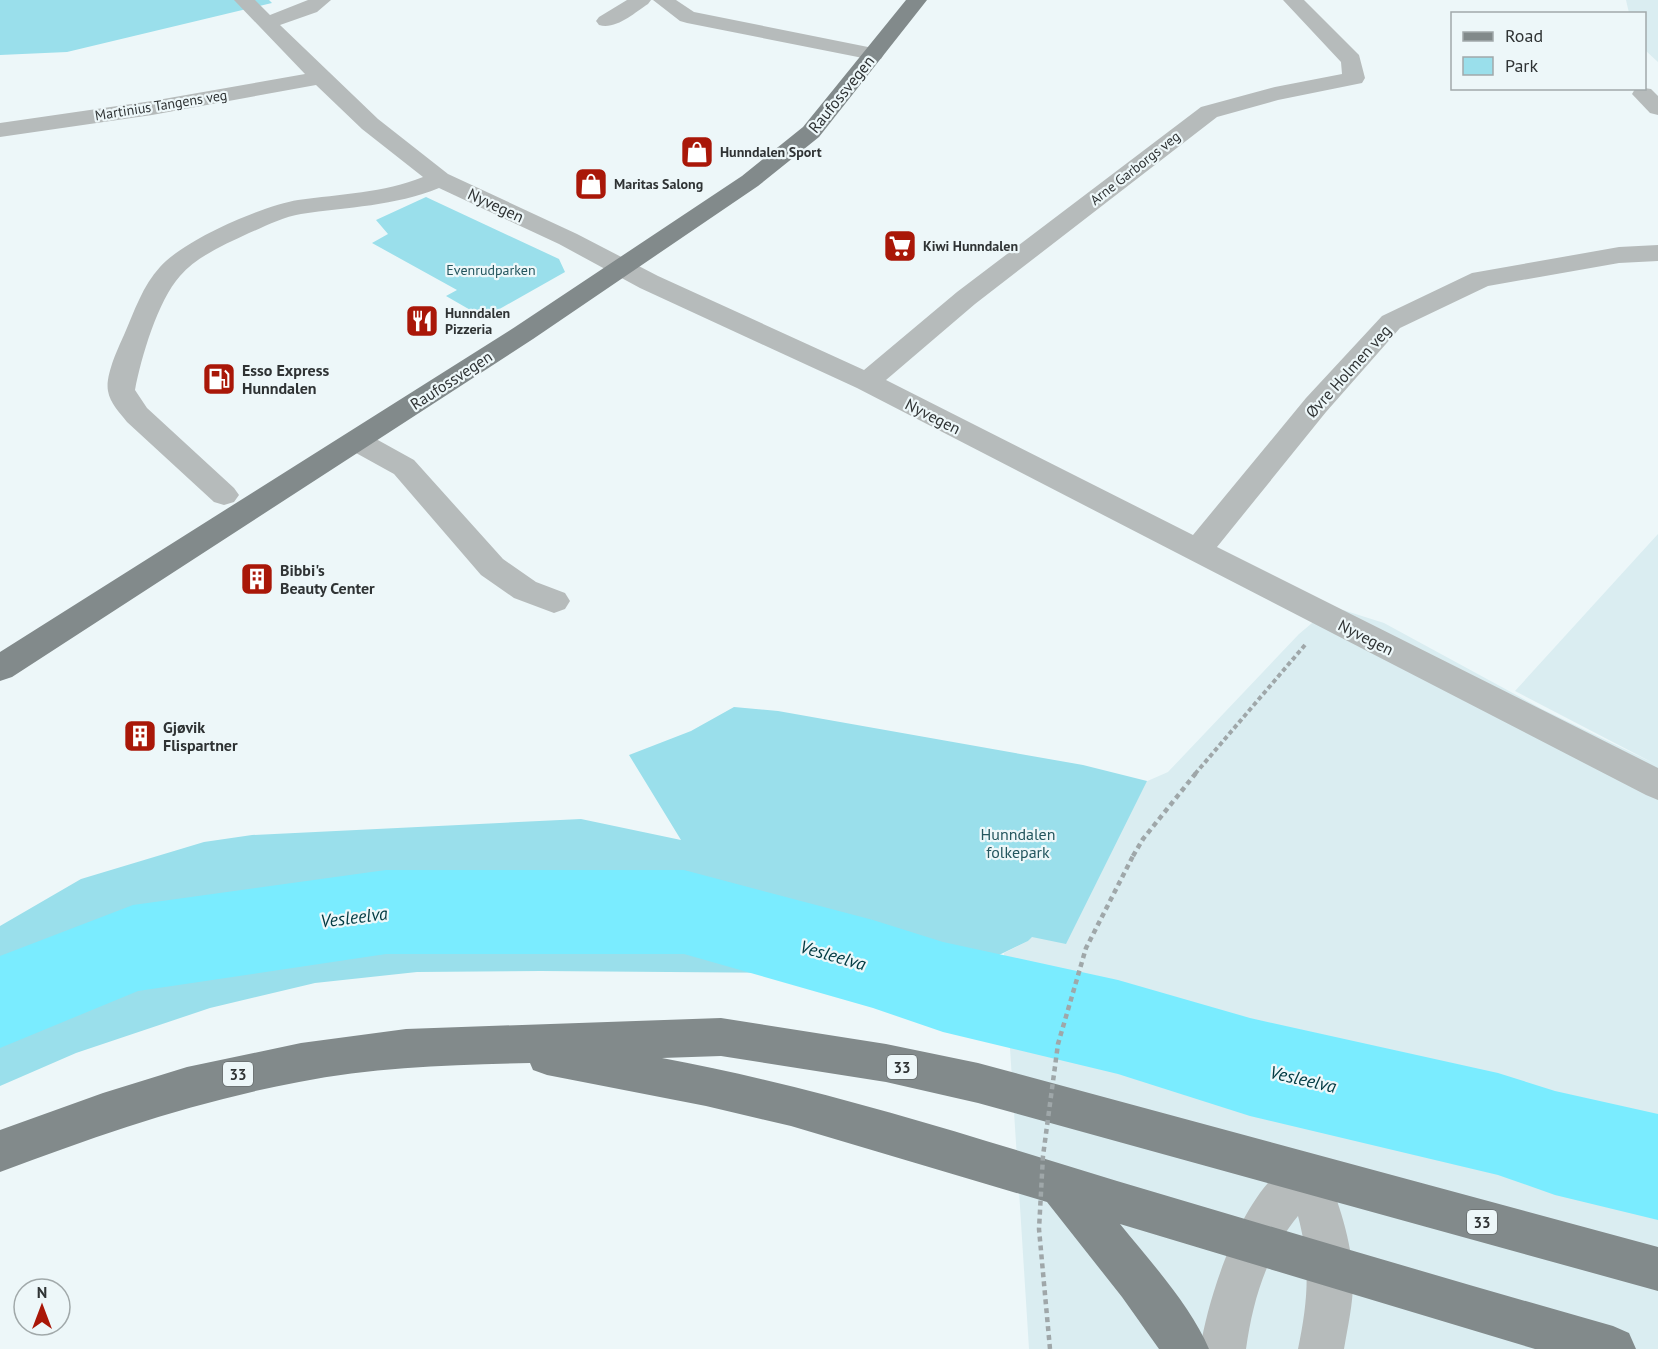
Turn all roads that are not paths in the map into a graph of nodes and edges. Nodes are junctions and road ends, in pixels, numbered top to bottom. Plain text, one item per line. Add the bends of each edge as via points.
1 (244, 0) edge
2 (321, 0) edge
3 (641, 0) edge
4 (663, 0) edge
5 (917, 0) edge
6 (1293, 0) edge
7 (606, 21) dead end
8 (265, 23) junction
9 (873, 54) junction
10 (321, 78) junction
11 (0, 130) edge
12 (440, 179) junction
13 (1658, 253) edge
14 (622, 268) junction
15 (867, 382) junction
16 (357, 441) junction
17 (224, 495) dead end
18 (1197, 551) junction
19 (554, 601) dead end
20 (0, 668) edge
21 (1658, 786) edge
22 (487, 1044) junction
23 (0, 1151) edge
24 (1306, 1174) junction
25 (1060, 1184) junction
26 (1256, 1243) junction
27 (1330, 1267) junction
28 (1658, 1269) edge
29 (1186, 1349) edge
30 (1223, 1349) edge
31 (1321, 1349) edge
32 (1613, 1349) edge

1 - 8 street, Nyvegen
2 - 8 street via 310,8
3 - 7 street
4 - 9 street via 687,17
5 - 9 main road, Raufossvegen
6 - 15 street, Arne Garborgs veg via 1351,60 1354,78 1209,112 966,298
8 - 10 street, Nyvegen
9 - 14 main road, Raufossvegen via 812,132 750,181
10 - 11 street, Martinius Tangens veg
10 - 12 street, Nyvegen via 370,124
12 - 14 street, Nyvegen
12 - 17 street via 406,193 296,208 266,217 214,240 170,272 156,293 128,355 121,390 137,415
13 - 18 street, Øvre Holmen veg via 1619,255 1481,279 1391,322 1316,405
14 - 15 street, Nyvegen
14 - 16 main road, Raufossvegen
15 - 18 street, Nyvegen
16 - 19 street via 404,467 492,567 525,590
16 - 20 main road, Raufossvegen
18 - 21 street, Nyvegen
22 - 23 main road, 33 via 363,1053 247,1072 103,1113
22 - 24 main road, 33 via 721,1037 807,1050 978,1083
22 - 25 main road, 33 via 791,1106
24 - 26 street via 1275,1210
24 - 27 street via 1323,1225
24 - 28 main road, 33
25 - 26 main road, 33
25 - 29 main road via 1138,1281
26 - 27 main road, 33
26 - 30 street via 1238,1284
27 - 31 street
27 - 32 main road, 33

